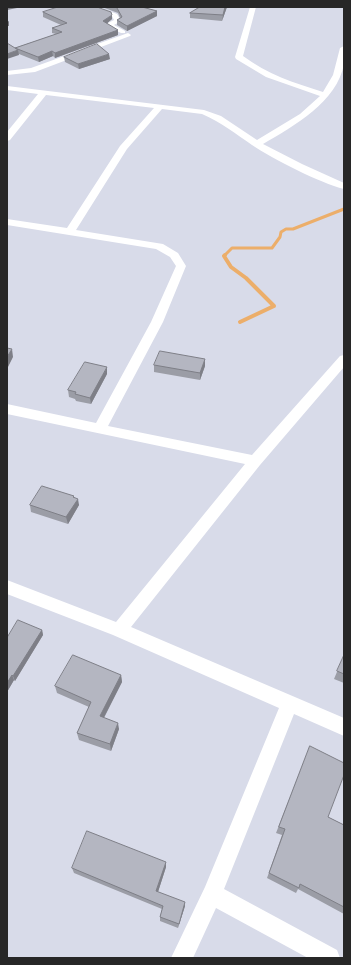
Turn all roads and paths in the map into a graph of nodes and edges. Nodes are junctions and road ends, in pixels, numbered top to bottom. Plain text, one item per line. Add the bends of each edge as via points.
1 (92, 7) edge
2 (253, 7) edge
3 (344, 48) edge
4 (7, 73) edge
5 (7, 88) edge
6 (44, 92) junction
7 (326, 95) junction
8 (160, 106) junction
9 (7, 138) edge
10 (256, 144) junction
11 (344, 186) edge
12 (7, 222) edge
13 (70, 232) junction
14 (344, 359) edge
15 (7, 409) edge
16 (100, 429) junction
17 (255, 461) junction
18 (7, 587) edge
19 (119, 630) junction
20 (290, 703) junction
21 (344, 727) edge
22 (212, 894) junction
23 (182, 958) edge
24 (329, 958) edge

1 - 4 street via 114,15 118,21 108,25 128,35 32,70
2 - 7 street via 239,57 259,70
3 - 7 street via 338,73
5 - 6 street
6 - 8 street
6 - 9 street
7 - 10 street via 296,122
8 - 10 street via 215,116
8 - 13 street via 123,148
10 - 11 street
12 - 13 street
13 - 16 street via 159,246 174,255 181,266 157,322
14 - 17 street
15 - 16 street
16 - 17 street
17 - 19 street
18 - 19 street
19 - 20 street
20 - 21 street
20 - 22 street
22 - 23 street
22 - 24 street

